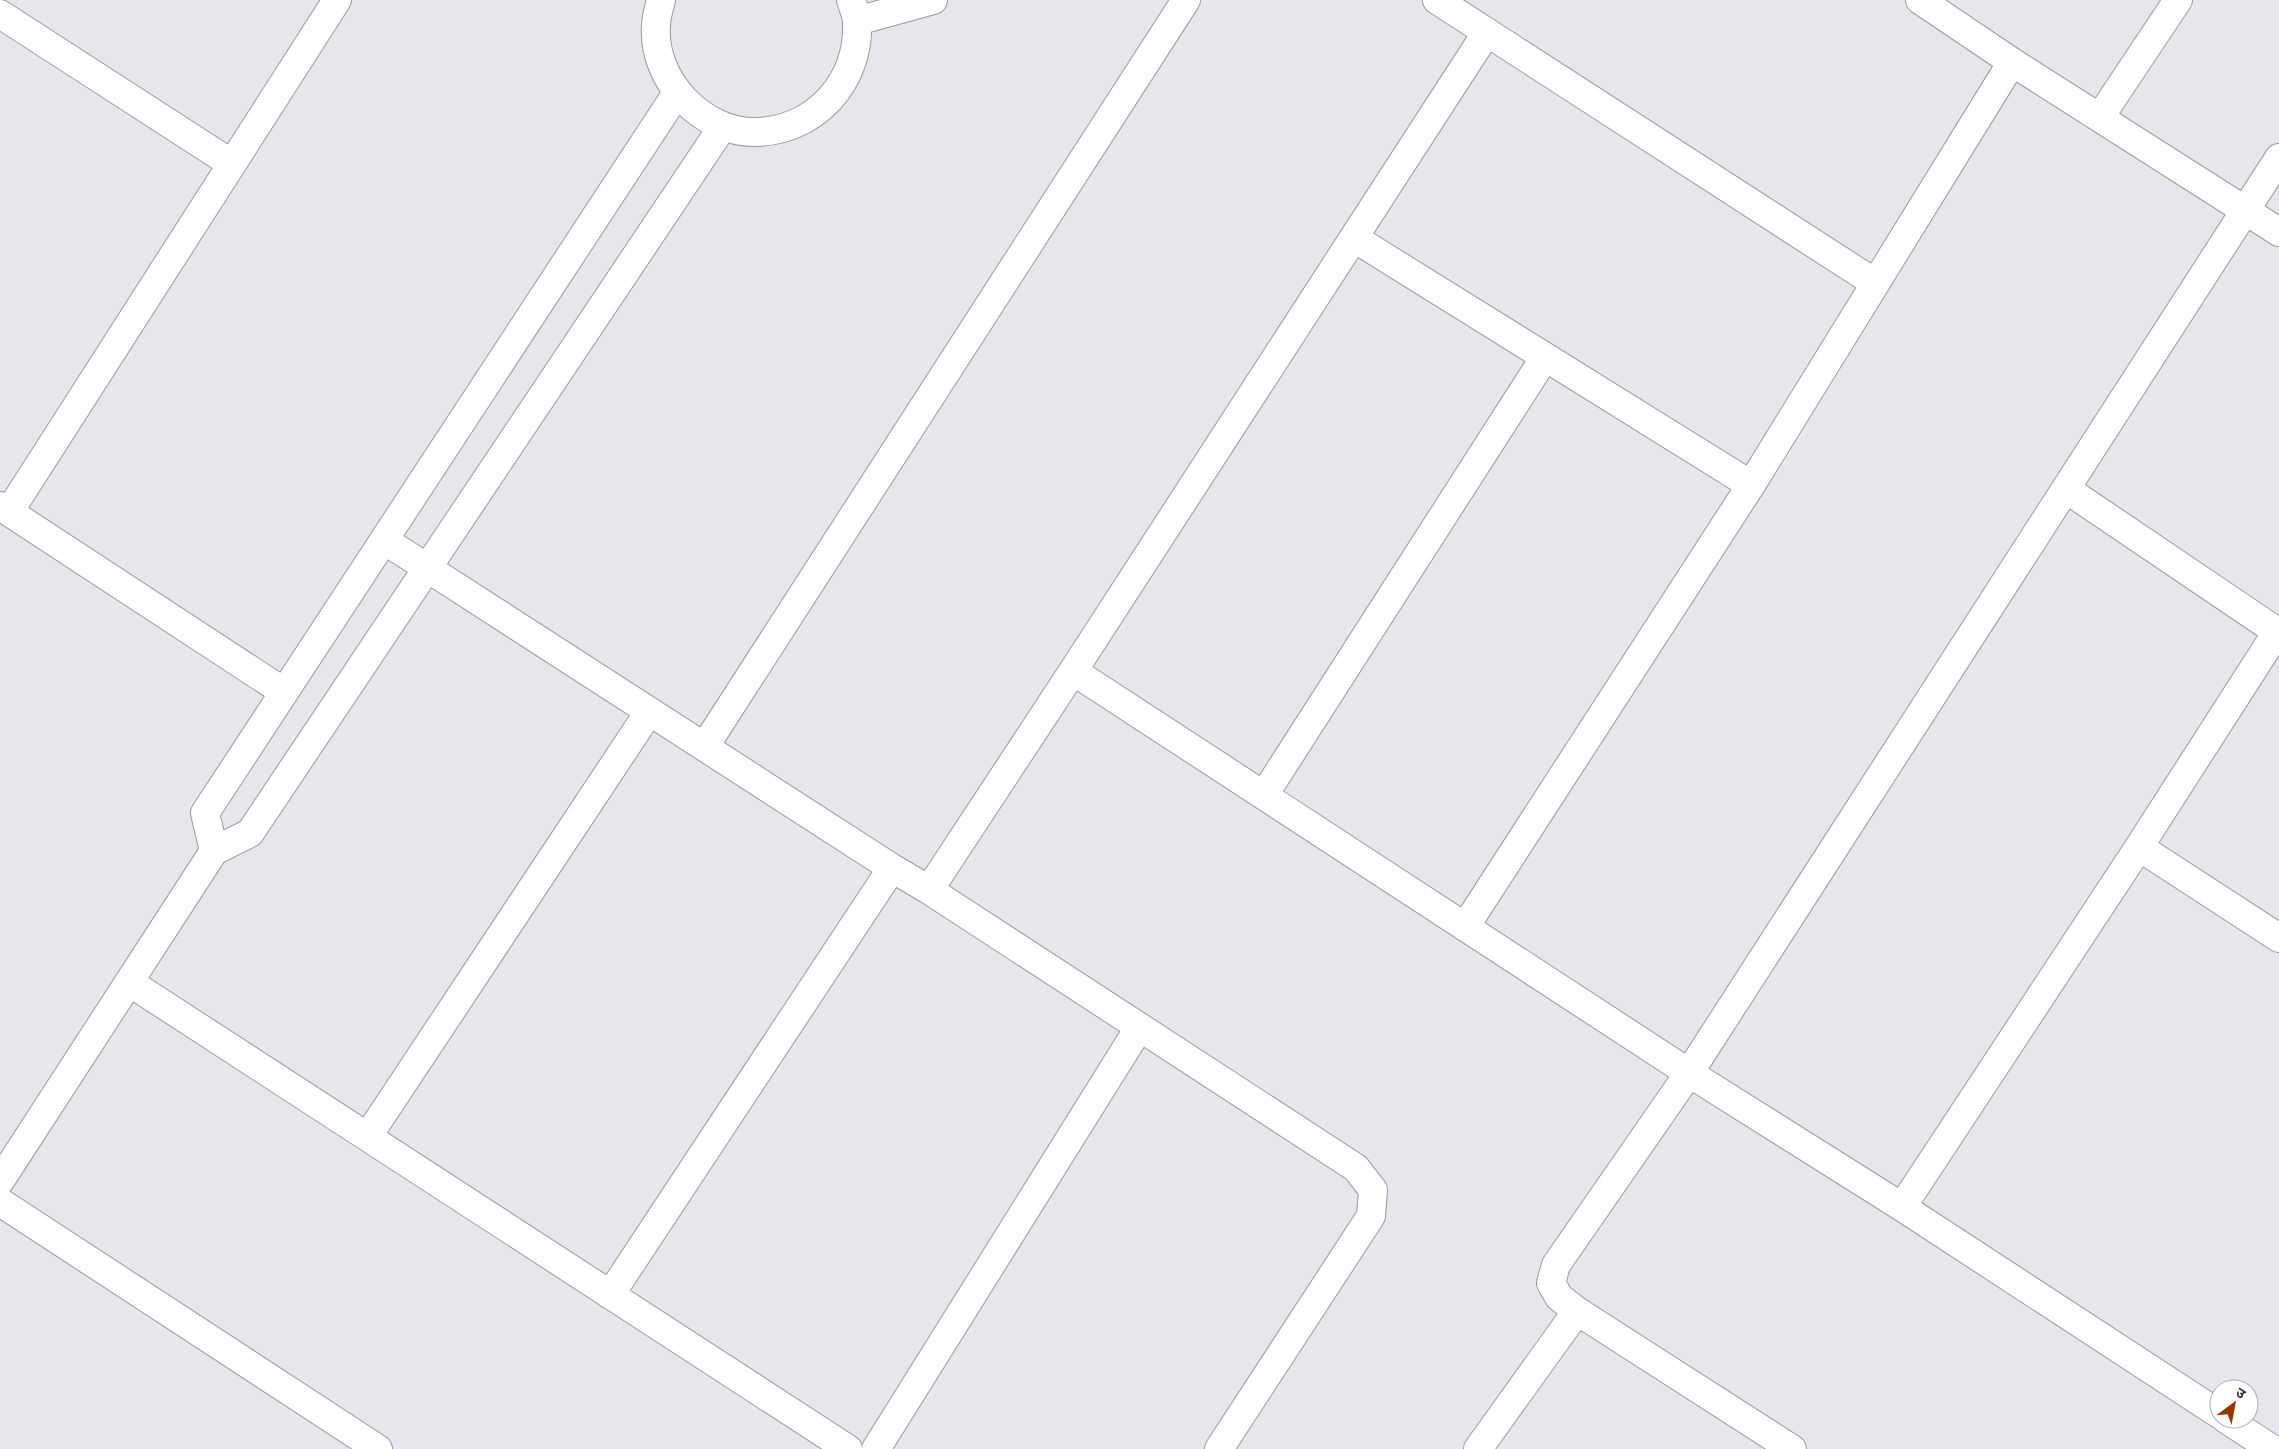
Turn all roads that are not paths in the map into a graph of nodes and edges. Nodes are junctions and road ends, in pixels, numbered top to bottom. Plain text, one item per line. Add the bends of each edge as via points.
1 (337, 0) edge
2 (661, 0) edge
3 (933, 0) edge
4 (1186, 0) edge
5 (1437, 0) edge
6 (1920, 0) edge
7 (2178, 0) edge
8 (854, 10) edge
9 (0, 14) edge
10 (1487, 32) junction
11 (2012, 62) junction
12 (678, 93) junction
13 (2100, 117) junction
14 (723, 126) junction
15 (2279, 158) edge
16 (232, 164) junction
17 (2246, 210) junction
18 (2279, 232) edge
19 (1354, 238) junction
20 (1875, 283) junction
21 (1546, 357) junction
22 (1751, 485) junction
23 (2066, 489) junction
24 (5, 509) edge
25 (384, 540) junction
26 (427, 568) junction
27 (2278, 633) edge
28 (1073, 671) junction
29 (284, 692) junction
30 (650, 712) junction
31 (705, 746) junction
32 (1264, 795) junction
33 (2139, 847) junction
34 (214, 851) junction
35 (892, 868) junction
36 (929, 890) junction
37 (1465, 926) junction
38 (2279, 938) edge
39 (129, 982) junction
40 (1139, 1028) junction
41 (1689, 1073) junction
42 (368, 1136) junction
43 (0, 1181) edge
44 (0, 1202) edge
45 (1902, 1207) junction
46 (610, 1294) junction
47 (1577, 1311) junction
48 (2209, 1407) edge
49 (2241, 1429) edge
50 (378, 1449) edge
51 (848, 1449) edge
52 (876, 1449) edge
53 (1219, 1449) edge
54 (1478, 1449) edge
55 (1792, 1449) edge
56 (2272, 1449) edge

1 - 16 street
2 - 12 street via 655,27 660,62
3 - 8 street
4 - 31 street
5 - 10 street
6 - 11 street
7 - 13 street
8 - 14 street via 855,55 842,86 819,111 789,127 764,131
9 - 16 street
10 - 19 street
10 - 20 street
11 - 13 street
11 - 20 street
12 - 14 street via 697,113
12 - 25 street
13 - 17 street
14 - 26 street
15 - 17 street
16 - 24 street
17 - 18 street
17 - 23 street
19 - 21 street
19 - 28 street
20 - 22 street
21 - 22 street
21 - 32 street
22 - 37 street
23 - 27 street
23 - 41 street
24 - 29 street
25 - 26 street
25 - 29 street
26 - 30 street
26 - 34 street via 250,833
27 - 33 street
28 - 32 street
28 - 36 street
29 - 34 street via 205,813
30 - 31 street
30 - 42 street
31 - 35 street
32 - 37 street
33 - 38 street
33 - 45 street
34 - 39 street
35 - 36 street
35 - 46 street
36 - 40 street
37 - 41 street
39 - 42 street
39 - 43 street
40 - 52 street
40 - 53 street via 1356,1168 1373,1190 1371,1216
41 - 45 street
41 - 47 street via 1556,1265 1551,1283 1558,1297
42 - 46 street
44 - 50 street
45 - 48 street
46 - 51 street
47 - 54 street
47 - 55 street
49 - 56 street

